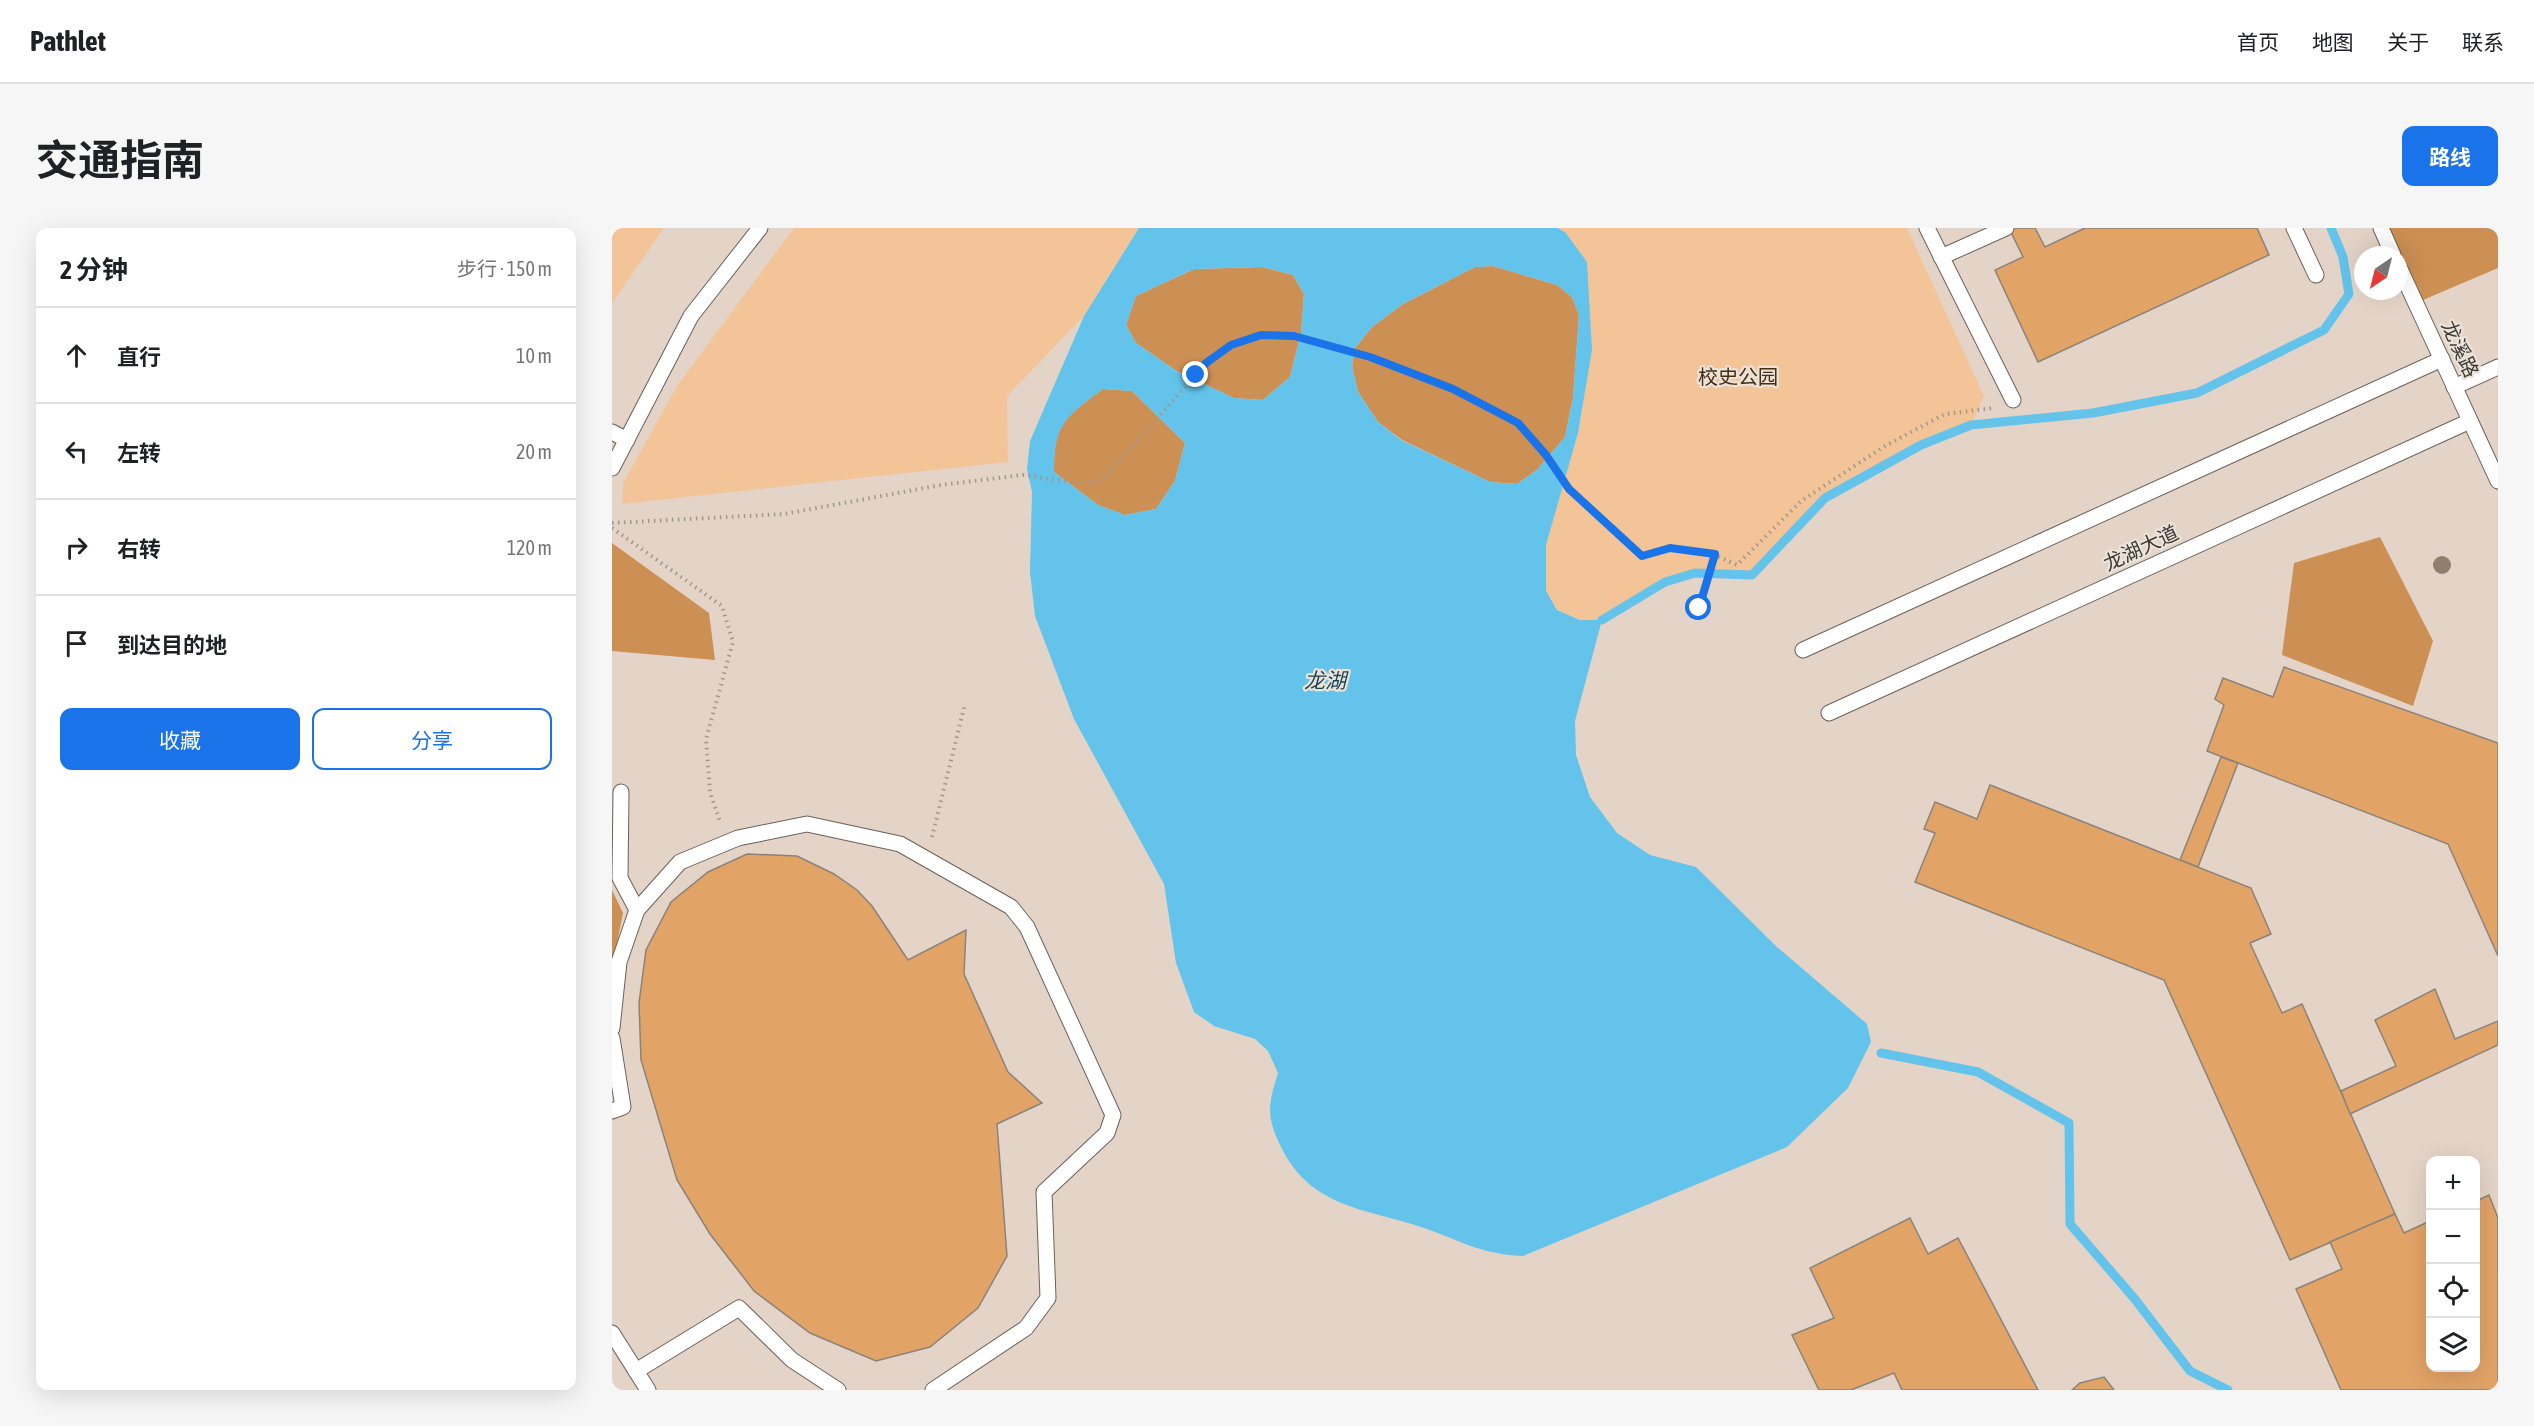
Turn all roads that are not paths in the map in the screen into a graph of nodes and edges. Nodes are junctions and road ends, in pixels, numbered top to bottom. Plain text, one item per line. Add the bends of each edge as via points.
1 (760, 228) edge
2 (1927, 228) edge
3 (2006, 228) edge
4 (2294, 228) edge
5 (2381, 228) edge
6 (2389, 246) edge
7 (1941, 257) junction
8 (2316, 275) dead end
9 (2408, 286) edge
10 (2442, 359) junction
11 (2498, 367) edge
12 (2454, 387) junction
13 (2013, 400) road end
14 (2470, 421) junction
15 (612, 432) edge
16 (627, 440) junction
17 (612, 468) edge
18 (2498, 481) edge
19 (1803, 651) dead end
20 (1828, 713) dead end
21 (621, 792) dead end
22 (637, 910) junction
23 (612, 1028) edge
24 (612, 1038) edge
25 (612, 1111) edge
26 (612, 1333) edge
27 (636, 1371) junction
28 (648, 1390) edge
29 (838, 1390) edge
30 (933, 1390) edge

1 - 16 lane via 691,316
2 - 7 lane
3 - 7 lane
4 - 8 lane
5 - 6 lane
7 - 13 lane
9 - 10 lane, 龙溪路
10 - 12 lane, 龙溪路
10 - 19 lane
11 - 12 lane
12 - 14 lane, 龙溪路
14 - 18 lane, 龙溪路
14 - 20 lane, 龙湖大道
15 - 16 lane
16 - 17 lane
21 - 22 lane via 620,878
22 - 23 lane via 619,962
22 - 30 lane via 680,862 738,838 807,824 900,844 1011,907 1027,927 1113,1115 1107,1133 1044,1192 1048,1298 1026,1328
24 - 25 lane via 623,1107
26 - 27 lane
27 - 28 lane
27 - 29 lane via 739,1308 792,1360

